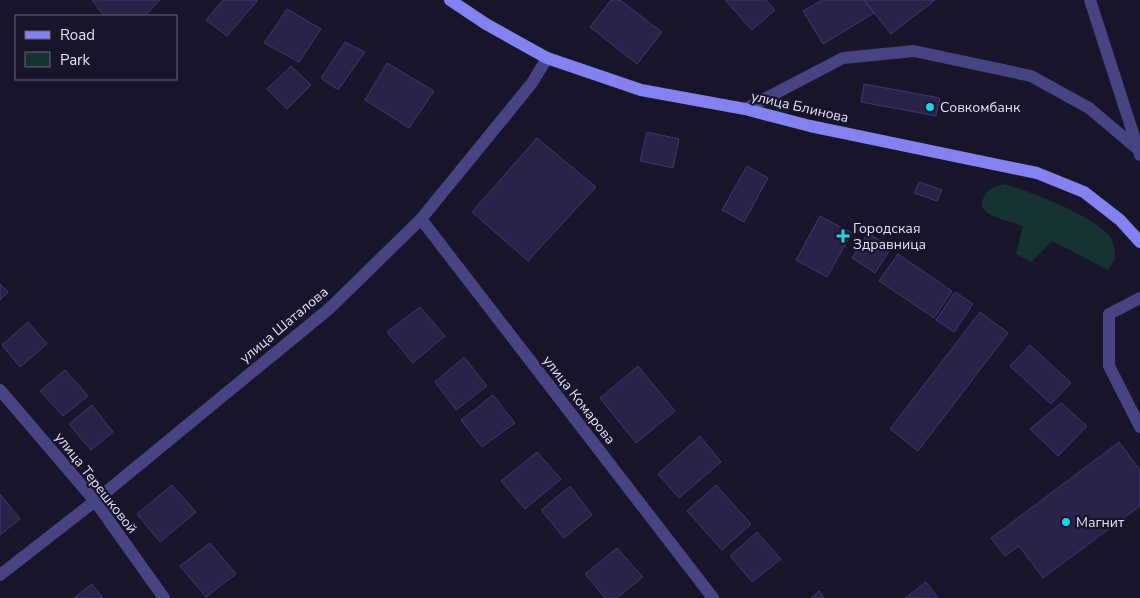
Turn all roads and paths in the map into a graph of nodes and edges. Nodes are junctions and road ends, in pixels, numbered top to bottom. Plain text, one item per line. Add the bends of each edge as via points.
1 (450, 0) edge
2 (1090, 0) edge
3 (547, 58) junction
4 (745, 109) junction
5 (1140, 151) edge
6 (1140, 155) edge
7 (421, 219) junction
8 (1140, 242) edge
9 (1140, 298) edge
10 (0, 390) edge
11 (1140, 427) edge
12 (95, 501) junction
13 (0, 576) edge
14 (164, 598) edge
15 (713, 598) edge

1 - 3 main road, улица Блинова
2 - 5 street
3 - 4 main road, улица Блинова via 641,90
3 - 7 street, улица Шаталова via 532,83
4 - 5 street via 843,58 914,51 1031,76 1088,108
4 - 8 main road, улица Блинова via 810,126 1037,173 1084,192 1120,220
5 - 6 street
7 - 12 street, улица Шаталова via 330,308
7 - 15 street, улица Комарова
9 - 11 street via 1109,314 1109,366
10 - 12 street, улица Терешковой
12 - 13 street, улица Шаталова
12 - 14 street, улица Терешковой

